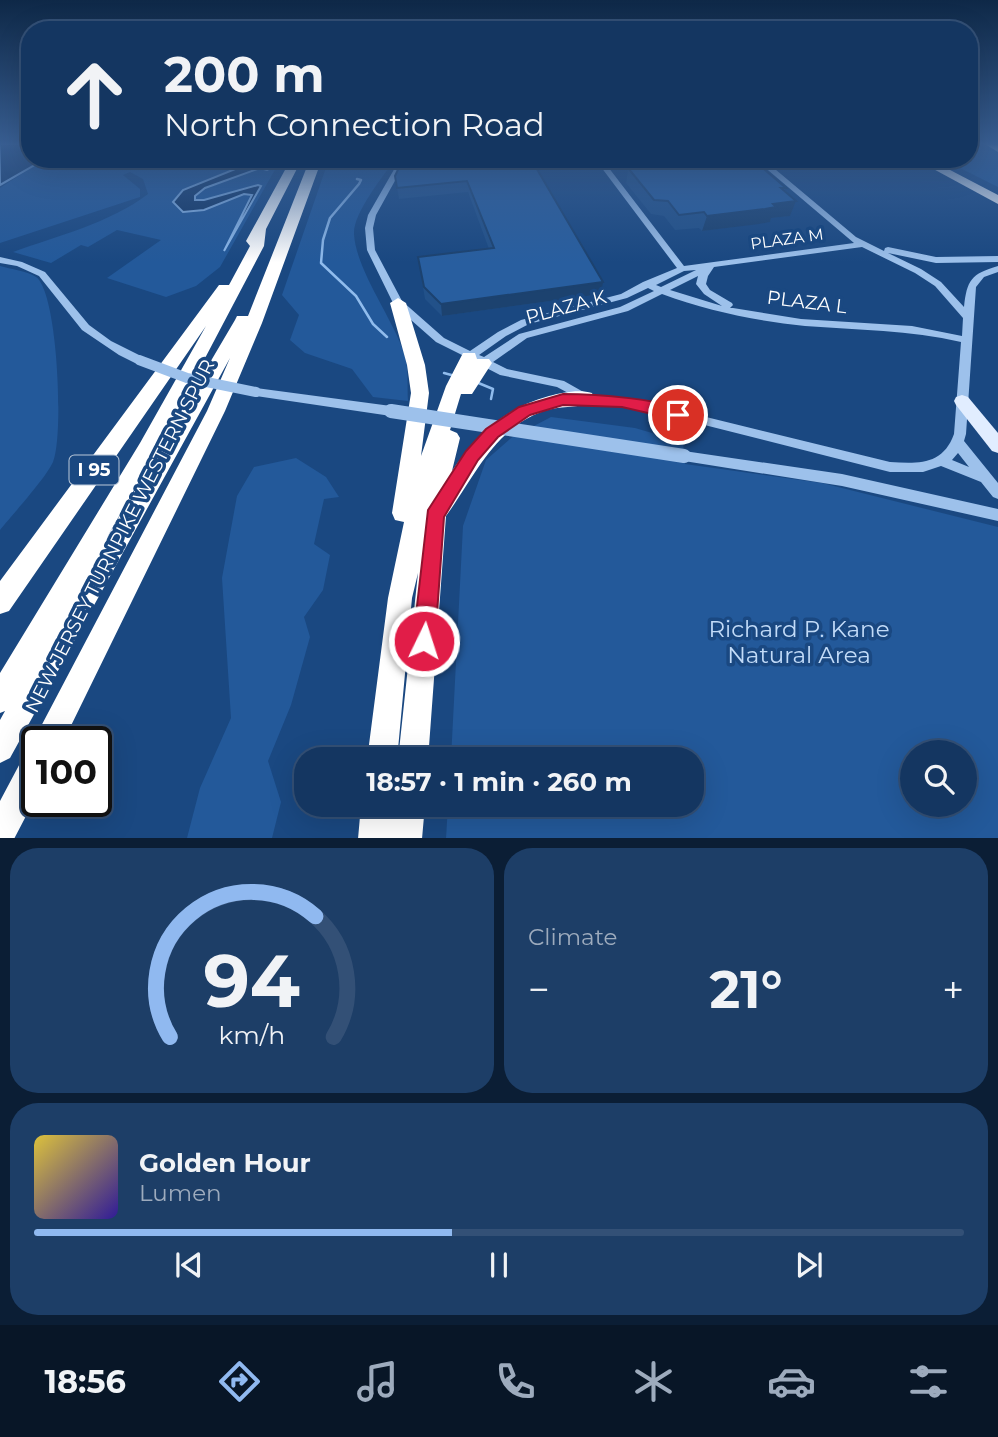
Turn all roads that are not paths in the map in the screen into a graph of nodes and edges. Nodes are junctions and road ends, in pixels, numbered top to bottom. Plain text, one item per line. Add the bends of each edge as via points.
1 (284, 183) edge
2 (307, 183) edge
3 (390, 183) edge
4 (616, 183) edge
5 (787, 183) edge
6 (966, 183) edge
7 (998, 200) edge
8 (841, 227) junction
9 (260, 230) junction
10 (860, 245) junction
11 (998, 259) edge
12 (0, 260) edge
13 (276, 262) junction
14 (714, 266) junction
15 (682, 269) junction
16 (998, 269) edge
17 (646, 284) junction
18 (660, 290) junction
19 (398, 303) junction
20 (738, 311) junction
21 (968, 317) junction
22 (966, 340) junction
23 (468, 373) junction
24 (585, 398) junction
25 (962, 401) junction
26 (958, 443) junction
27 (998, 446) edge
28 (942, 461) junction
29 (993, 487) edge
30 (435, 515) junction
31 (998, 516) edge
32 (400, 598) junction
33 (0, 603) edge
34 (0, 699) edge
35 (56, 726) edge
36 (383, 747) edge
37 (414, 747) edge
38 (0, 748) edge
39 (21, 793) edge
40 (376, 817) edge
41 (408, 817) edge
42 (0, 833) edge
43 (374, 838) edge
44 (406, 838) edge

1 - 9 highway, NEW JERSEY TURNPIKE WESTERN SPUR / I 95
2 - 13 highway, NEW JERSEY TURNPIKE WESTERN SPUR
3 - 19 street via 369,228 372,254
4 - 15 street
5 - 8 street
6 - 7 highway
8 - 10 street
8 - 11 street via 879,246 919,257
9 - 33 highway, NEW JERSEY TURNPIKE WESTERN SPUR / I 95 via 187,343
9 - 34 highway via 257,246 193,366
10 - 14 street, PLAZA M
10 - 21 street via 932,279
12 - 31 street, bridge via 45,274 83,324 107,343 187,378 842,480
13 - 35 highway, NEW JERSEY TURNPIKE WESTERN SPUR via 211,422
13 - 38 highway
14 - 15 street, PLAZA M
14 - 18 street, PLAZA M
14 - 20 street via 702,275 704,288
15 - 17 street, PLAZA M
16 - 21 street via 981,275 971,285
17 - 18 street, PLAZA L
17 - 23 street, PLAZA K via 608,301 525,323 502,334
18 - 20 street, PLAZA L
18 - 23 street, PLAZA K via 624,309 523,336
19 - 23 street
19 - 32 highway via 420,393 398,547
20 - 22 street, PLAZA L via 823,324 913,328
21 - 22 street
22 - 25 street
23 - 24 street via 560,384
23 - 30 highway via 444,457
23 - 32 highway via 419,493
24 - 28 street via 641,405 890,467 918,468
24 - 30 highway via 542,404 500,427 472,455
25 - 26 street
25 - 27 main road
26 - 28 street
26 - 29 street
28 - 29 street
30 - 37 highway
32 - 36 highway
39 - 42 highway
40 - 43 highway
41 - 44 highway

